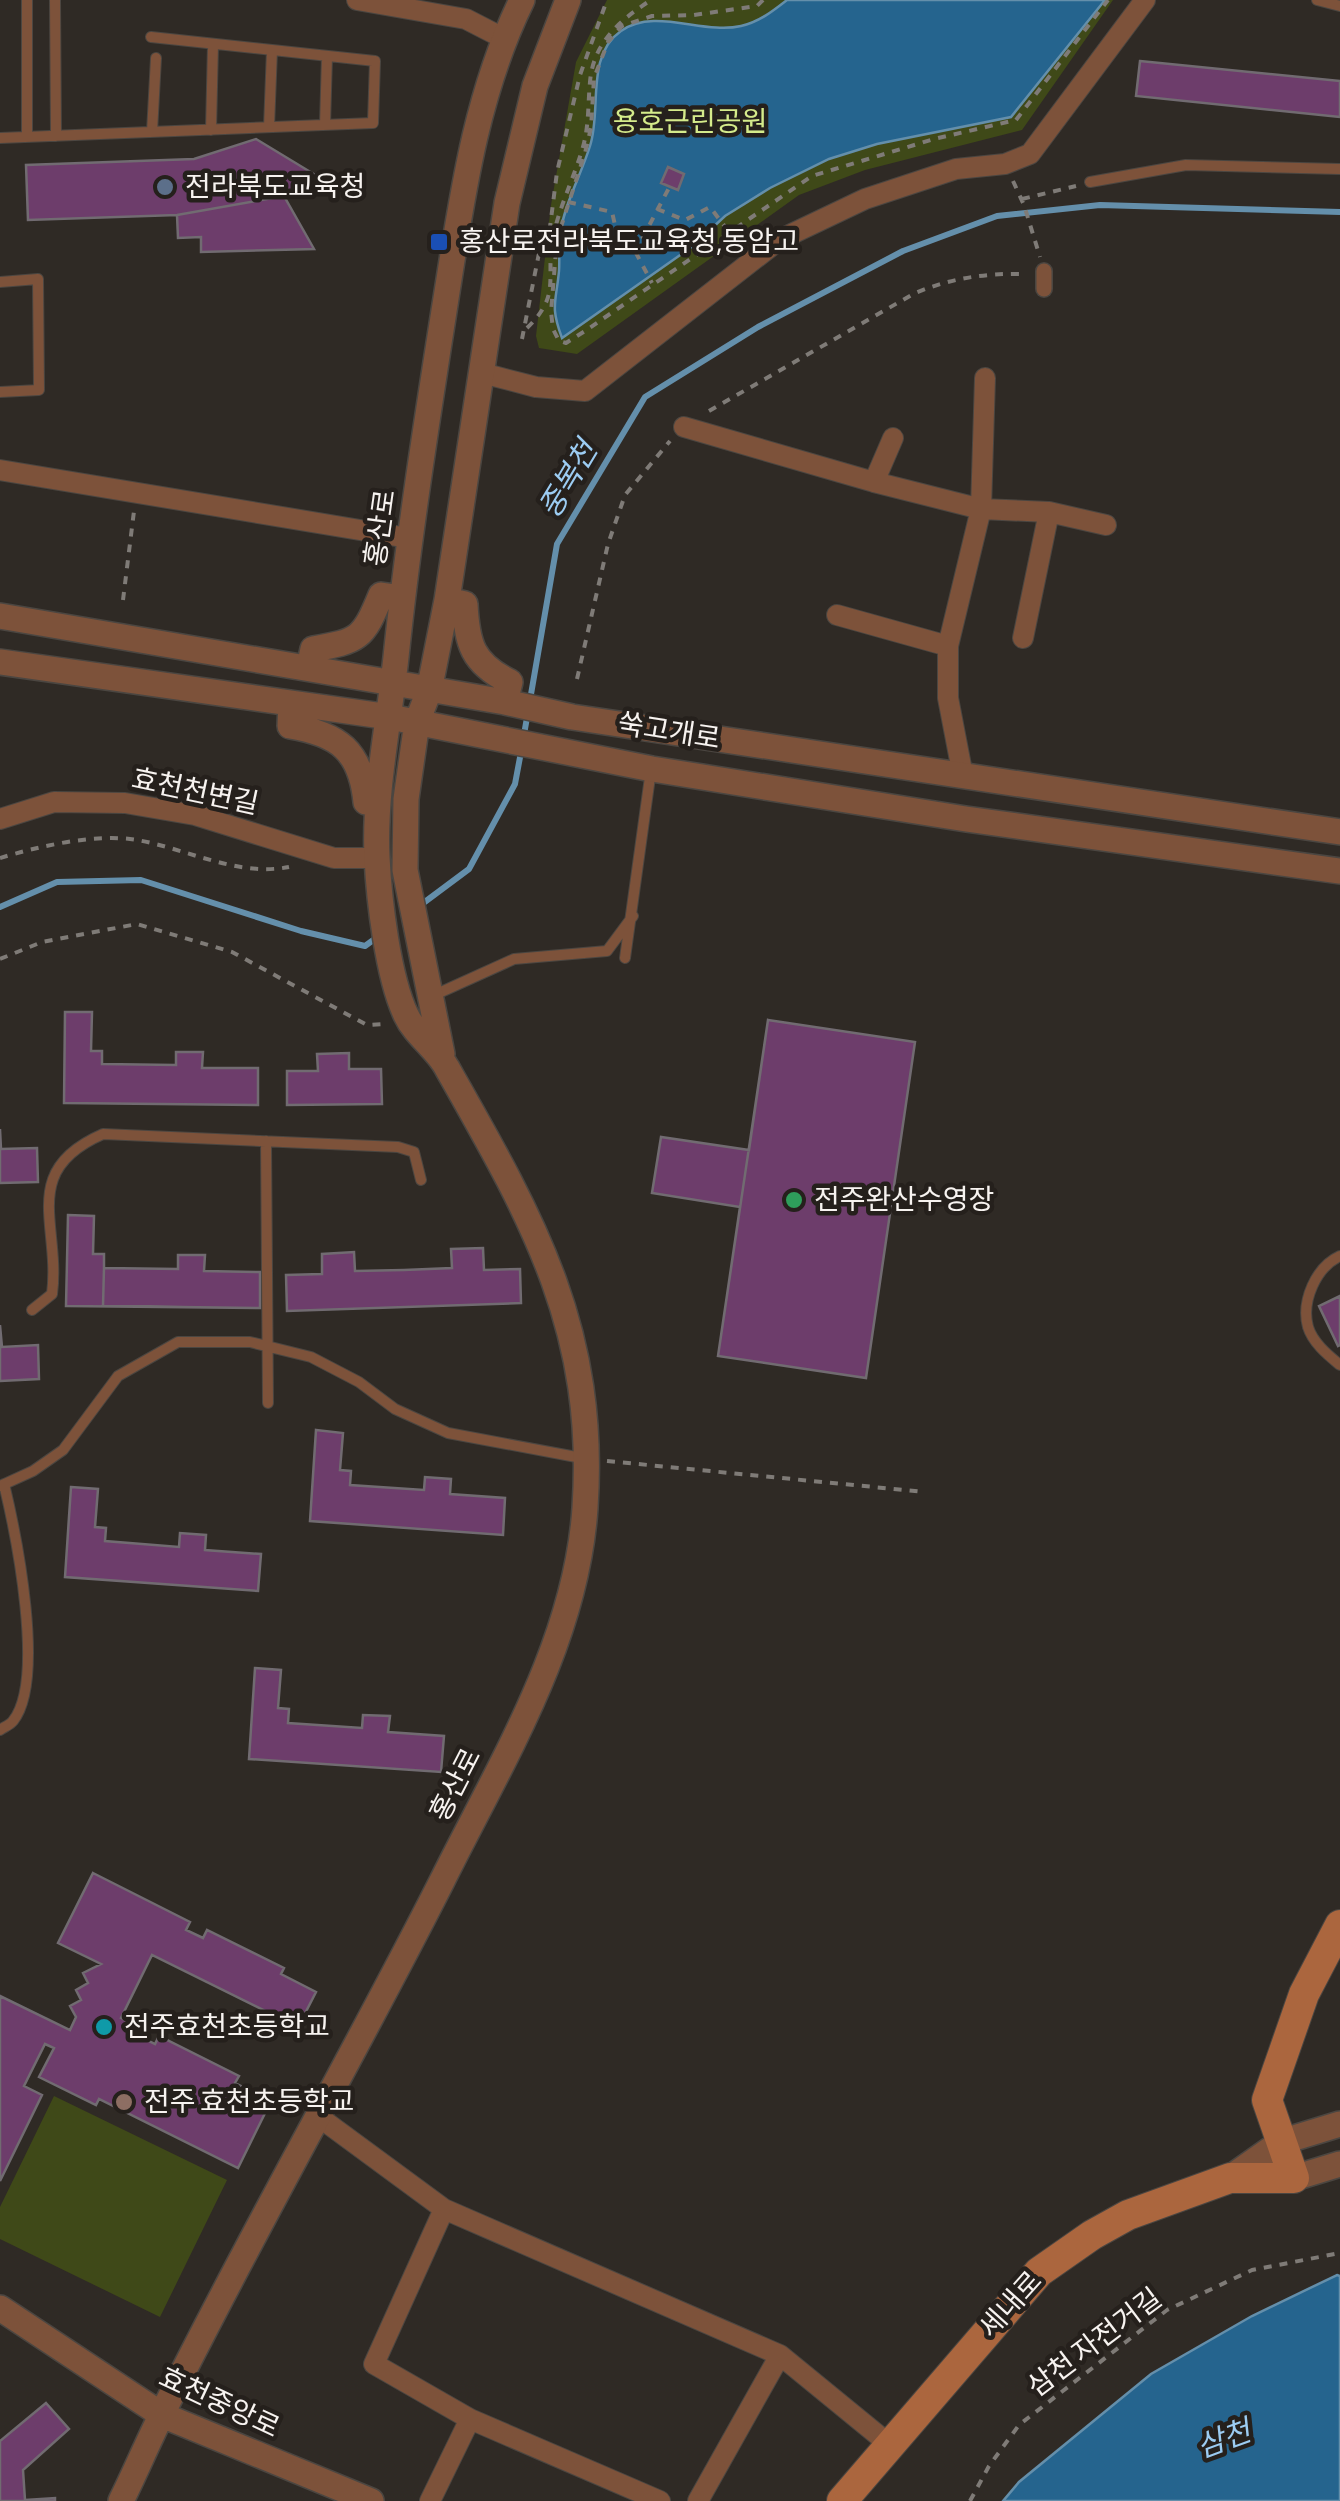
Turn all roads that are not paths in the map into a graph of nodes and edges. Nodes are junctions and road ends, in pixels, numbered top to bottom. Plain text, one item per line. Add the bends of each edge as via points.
1 (26, 0) edge
2 (55, 0) edge
3 (362, 0) edge
4 (522, 0) edge
5 (568, 0) edge
6 (1145, 0) edge
7 (1317, 0) edge
8 (1340, 6) edge
9 (151, 37) dead end
10 (503, 38) junction
11 (213, 44) junction
12 (272, 50) junction
13 (327, 56) junction
14 (156, 58) dead end
15 (325, 125) junction
16 (269, 128) junction
17 (211, 130) junction
18 (152, 132) junction
19 (56, 136) junction
20 (27, 137) junction
21 (0, 138) edge
22 (1340, 169) edge
23 (1090, 182) road end
24 (0, 282) edge
25 (482, 373) junction
26 (985, 378) dead end
27 (0, 392) edge
28 (684, 427) road end
29 (894, 438) dead end
30 (0, 470) edge
31 (874, 482) junction
32 (981, 509) junction
33 (1049, 512) junction
34 (1106, 525) dead end
35 (408, 538) junction
36 (402, 598) junction
37 (446, 600) junction
38 (836, 615) dead end
39 (0, 616) edge
40 (1023, 638) dead end
41 (948, 646) junction
42 (0, 662) edge
43 (309, 668) junction
44 (393, 684) junction
45 (429, 691) junction
46 (498, 701) junction
47 (292, 703) junction
48 (390, 717) junction
49 (417, 722) junction
50 (652, 769) junction
51 (963, 776) junction
52 (379, 802) junction
53 (0, 819) edge
54 (1340, 832) edge
55 (378, 869) junction
56 (1340, 871) edge
57 (632, 916) junction
58 (624, 958) dead end
59 (430, 998) junction
60 (443, 1059) junction
61 (266, 1141) junction
62 (421, 1180) dead end
63 (1340, 1256) edge
64 (32, 1310) dead end
65 (269, 1346) junction
66 (1340, 1365) edge
67 (268, 1403) dead end
68 (588, 1459) junction
69 (2, 1486) edge
70 (0, 1730) edge
71 (1340, 1925) edge
72 (320, 2117) junction
73 (1340, 2124) edge
74 (1281, 2142) junction
75 (1340, 2164) edge
76 (1230, 2178) junction
77 (1294, 2178) junction
78 (444, 2209) junction
79 (0, 2308) edge
80 (780, 2355) junction
81 (162, 2415) junction
82 (470, 2419) junction
83 (890, 2445) junction
84 (120, 2501) edge
85 (371, 2501) edge
86 (430, 2501) edge
87 (660, 2501) edge
88 (698, 2501) edge
89 (842, 2501) edge

1 - 20 lane
2 - 19 lane
3 - 10 street via 466,19
4 - 10 street, 홍산로
5 - 25 street, 홍산로 via 534,86 507,203
6 - 25 street via 1030,154 956,169 865,200 779,240 585,391
7 - 8 lane
9 - 11 lane
10 - 35 street, 홍산로 via 470,147
11 - 12 lane
11 - 17 lane
12 - 13 lane
12 - 16 lane
13 - 15 lane
13 - 15 lane via 374,61 373,123
14 - 18 lane
15 - 16 lane
16 - 17 lane
17 - 18 lane
18 - 19 lane
19 - 20 lane
20 - 21 lane
22 - 23 lane via 1186,165
24 - 27 lane via 38,279 39,390
25 - 37 street, 홍산로
26 - 32 street
28 - 31 street
29 - 31 street
30 - 35 street
31 - 32 street
32 - 33 street
32 - 41 street
33 - 34 street
33 - 40 street
35 - 36 street, 홍산로
36 - 43 street via 381,595 368,627 347,643 313,649
36 - 44 street, 홍산로
37 - 45 street, 홍산로
37 - 46 street via 466,604 467,637 482,664 510,682
38 - 41 street
39 - 43 street, 쑥고개로
41 - 51 street via 948,698
42 - 47 street, 쑥고개로
43 - 44 street, 쑥고개로
44 - 45 street, 쑥고개로
44 - 48 street, 홍산로
45 - 46 street, 쑥고개로
45 - 49 street, 홍산로
46 - 51 street, 쑥고개로
47 - 48 street, 쑥고개로
47 - 52 street via 290,726 339,740 361,770 366,802
48 - 49 street, 쑥고개로
48 - 52 street, 홍산로
49 - 50 street, 쑥고개로
49 - 59 street, 홍산로 via 405,870
50 - 56 street, 쑥고개로
50 - 57 lane
51 - 54 street, 쑥고개로
52 - 55 street, 홍산로
53 - 55 street, 효천천변길 via 54,802 125,803 196,815
55 - 60 street, 홍산로 via 382,918 407,1018
57 - 58 lane
57 - 59 lane via 606,951 514,959
59 - 60 street, 홍산로
60 - 68 street, 홍산로 via 542,1244 573,1334
61 - 62 lane via 398,1147 414,1152
61 - 64 lane via 102,1134 62,1157 47,1212 52,1294
61 - 65 lane
63 - 66 lane via 1309,1290 1308,1326
65 - 67 lane
65 - 68 lane via 311,1357 448,1434
65 - 69 lane via 178,1342 118,1376 62,1450
68 - 72 street, 홍산로 via 574,1579 551,1661
69 - 70 lane via 19,1546 27,1681 14,1721
71 - 74 main road via 1304,1994 1267,2100
72 - 78 street
72 - 81 street, 홍산로
73 - 74 street, 세내로
74 - 76 street, 세내로
74 - 77 main road
75 - 77 street, 세내로
76 - 77 main road, 세내로
76 - 83 main road, 세내로 via 1128,2215 1039,2272
78 - 80 street
78 - 82 street via 374,2364
79 - 81 street, 효천중앙로
80 - 83 street
80 - 88 street
81 - 84 street, 홍산로
81 - 85 street, 효천중앙로
82 - 86 street
82 - 87 street
83 - 89 main road, 세내로

